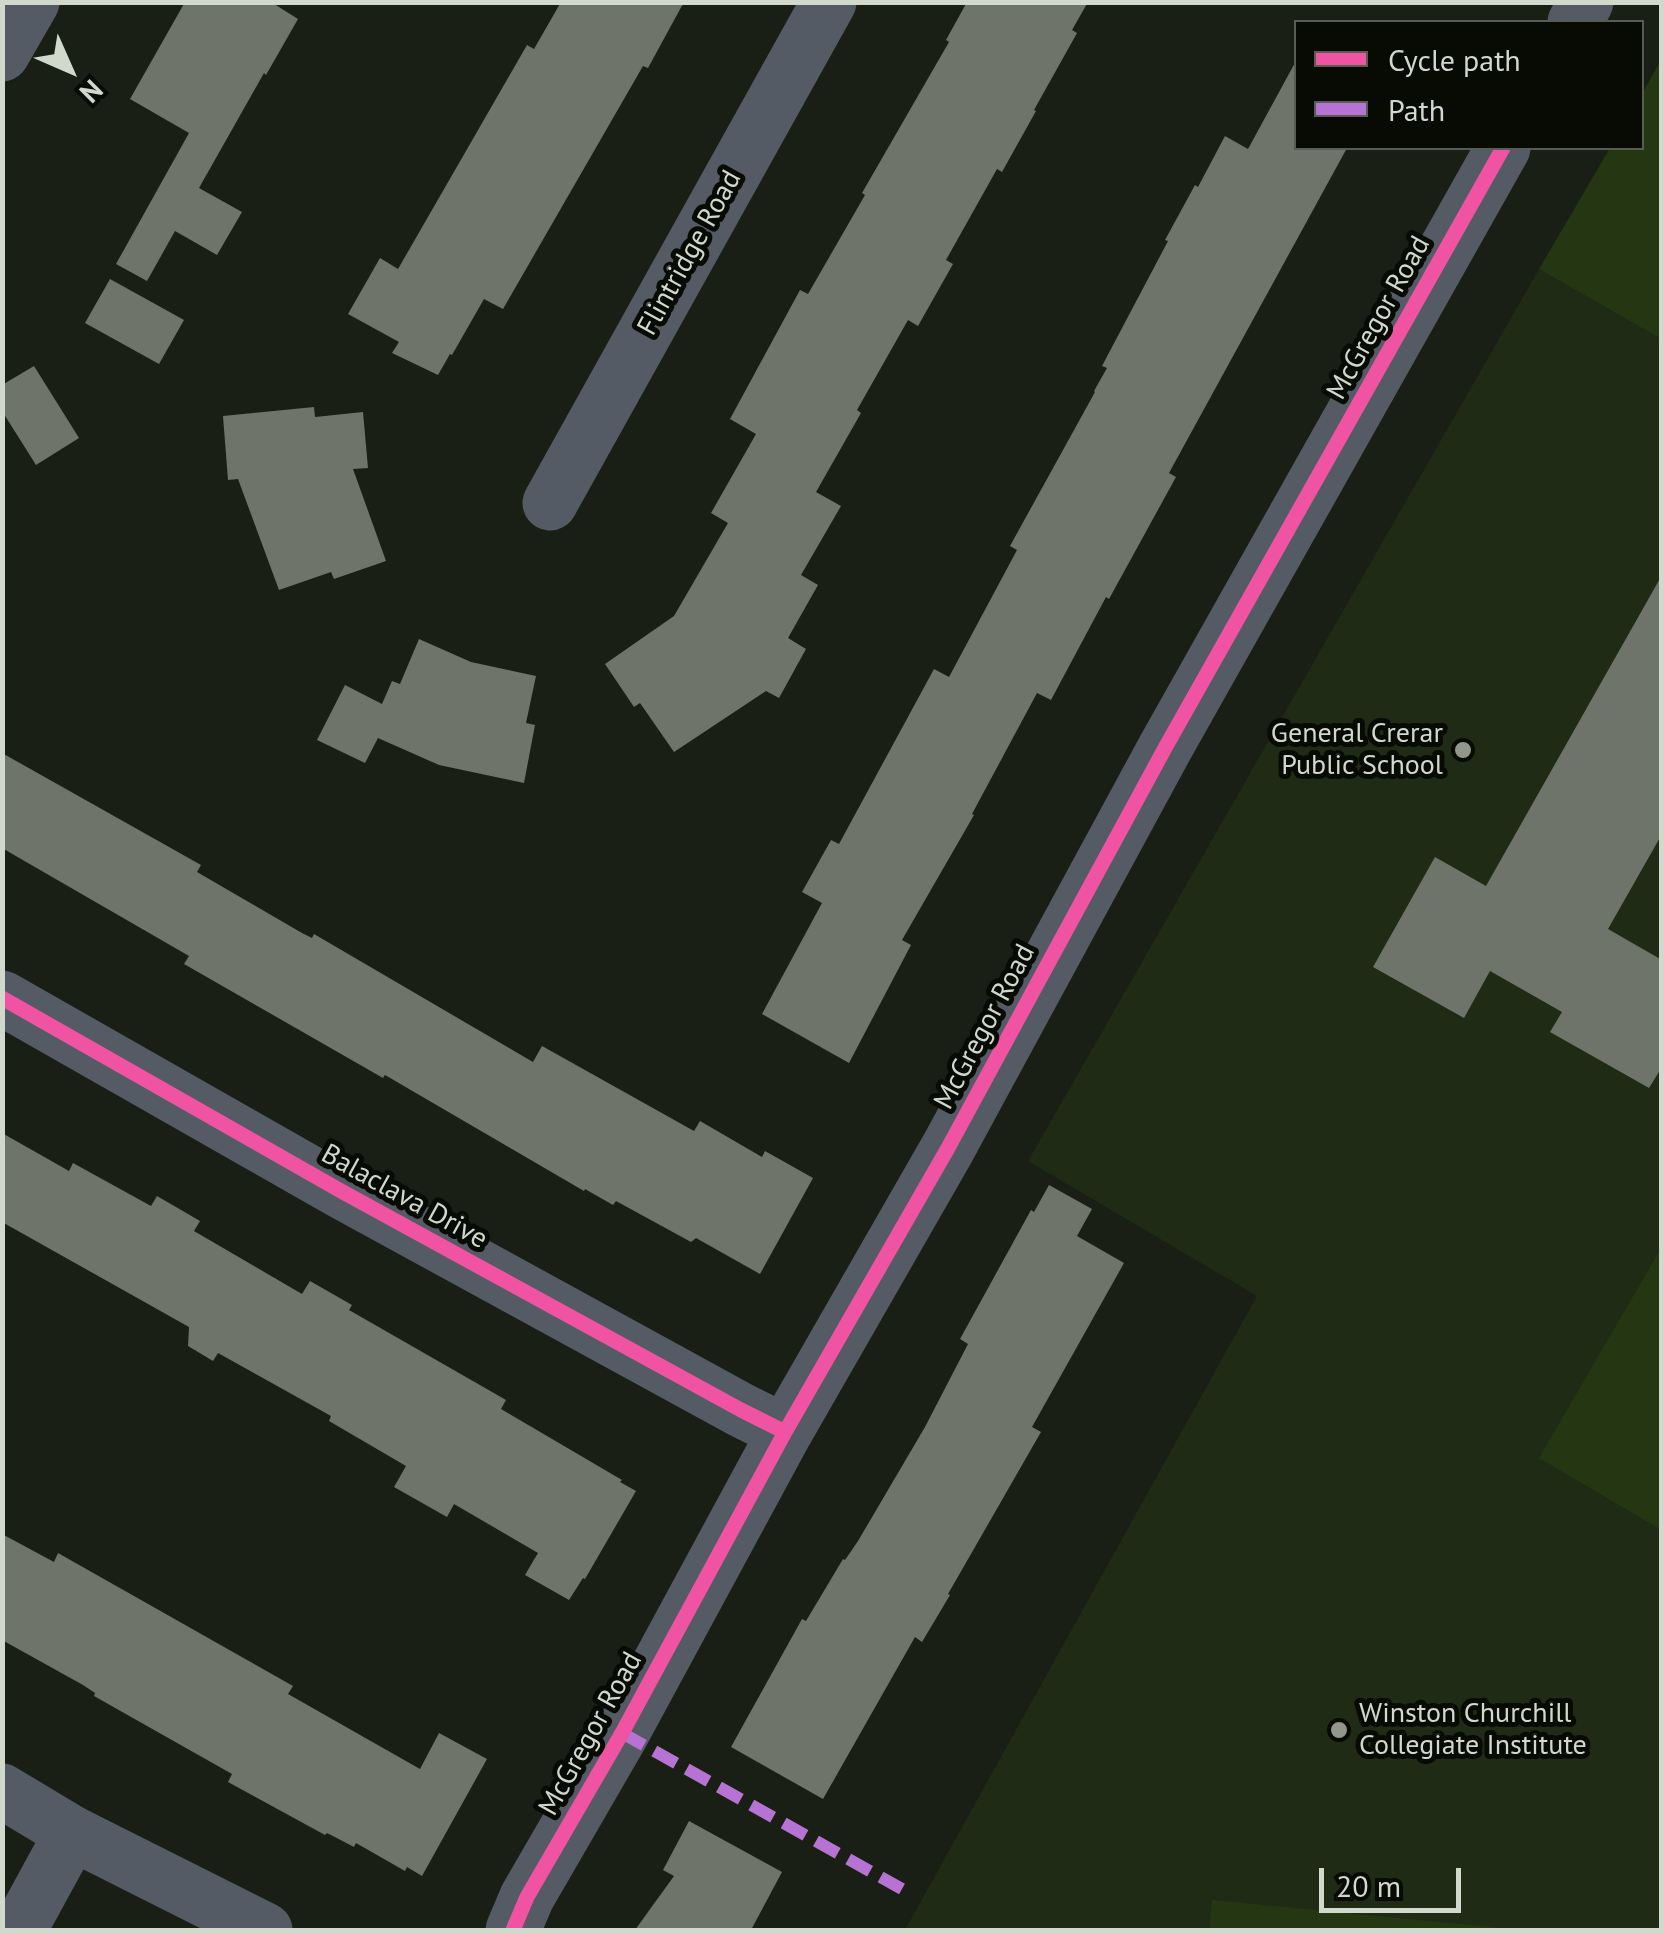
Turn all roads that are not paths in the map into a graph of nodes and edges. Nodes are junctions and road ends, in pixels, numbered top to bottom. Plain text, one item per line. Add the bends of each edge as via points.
1 (32, 2) edge
2 (829, 2) edge
3 (2, 54) edge
4 (1503, 150) edge
5 (550, 503) dead end
6 (2, 998) edge
7 (784, 1432) junction
8 (2, 1791) edge
9 (72, 1833) junction
10 (18, 1930) edge
11 (265, 1930) edge
12 (512, 1930) edge

1 - 3 street
2 - 5 street, Flintridge Road
4 - 7 street, McGregor Road
6 - 7 street, Balaclava Drive
7 - 12 street, McGregor Road
8 - 9 street
9 - 10 street
9 - 11 street

